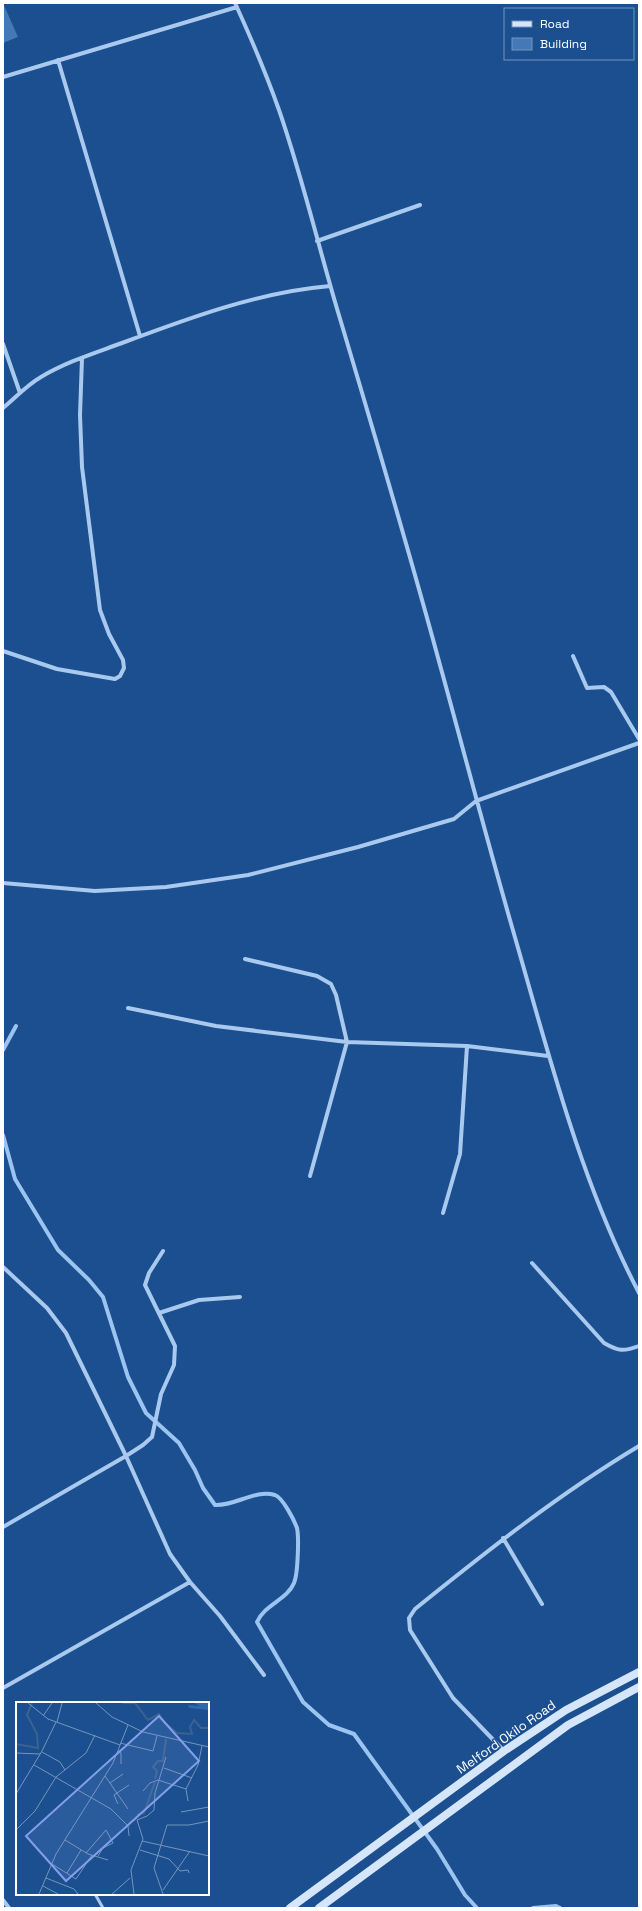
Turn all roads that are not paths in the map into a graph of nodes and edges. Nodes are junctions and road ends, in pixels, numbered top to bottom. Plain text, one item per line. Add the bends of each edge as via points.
1 (236, 5) edge
2 (58, 60) junction
3 (3, 77) edge
4 (420, 205) dead end
5 (317, 241) junction
6 (330, 286) junction
7 (140, 336) junction
8 (3, 344) edge
9 (82, 358) junction
10 (20, 393) junction
11 (3, 408) edge
12 (3, 651) edge
13 (573, 656) dead end
14 (639, 739) edge
15 (639, 743) edge
16 (476, 801) junction
17 (3, 883) edge
18 (245, 959) dead end
19 (128, 1008) dead end
20 (347, 1042) junction
21 (467, 1046) junction
22 (548, 1056) junction
23 (310, 1176) dead end
24 (443, 1213) dead end
25 (163, 1251) dead end
26 (532, 1263) dead end
27 (3, 1267) edge
28 (639, 1293) edge
29 (240, 1297) dead end
30 (159, 1313) junction
31 (639, 1346) edge
32 (639, 1446) edge
33 (126, 1456) junction
34 (3, 1527) edge
35 (503, 1538) junction
36 (190, 1582) junction
37 (542, 1604) dead end
38 (639, 1672) edge
39 (264, 1676) dead end
40 (639, 1687) edge
41 (3, 1688) edge
42 (504, 1751) junction
43 (96, 1895) edge
44 (3, 1900) edge
45 (9, 1908) edge
46 (103, 1908) edge
47 (290, 1908) edge
48 (319, 1908) edge

1 - 2 street
1 - 5 street via 279,111
2 - 3 street
2 - 7 street
4 - 5 street
5 - 6 street
6 - 7 street via 302,288 248,300
6 - 16 street via 395,503
7 - 9 street
8 - 10 street
9 - 10 street via 60,366
9 - 12 street via 82,467 95,576 100,610 123,660 124,668 115,679 57,669
10 - 11 street
13 - 14 street via 587,688 604,687 611,692
15 - 16 street
16 - 17 street via 454,819 248,875 166,887 95,891
16 - 22 street
18 - 20 street via 317,976 331,984
19 - 20 street via 216,1026
20 - 21 street
20 - 23 street
21 - 22 street
21 - 24 street via 460,1154
22 - 28 street via 599,1210
25 - 30 street via 149,1273 146,1286
26 - 31 street via 604,1343 617,1351
27 - 33 street via 47,1308 66,1333
29 - 30 street via 199,1300
30 - 33 street via 176,1346 174,1365 161,1394 152,1437
32 - 35 street via 599,1470
33 - 34 street
33 - 36 street via 170,1554
35 - 37 street
35 - 42 street via 415,1609 409,1618 410,1630 453,1698
36 - 39 street via 220,1616
36 - 41 street
38 - 42 main road, Melford Okilo Road via 566,1710
40 - 48 main road, Melford Okilo Road via 568,1725
42 - 47 main road, Melford Okilo Road
43 - 46 lane
44 - 45 street

